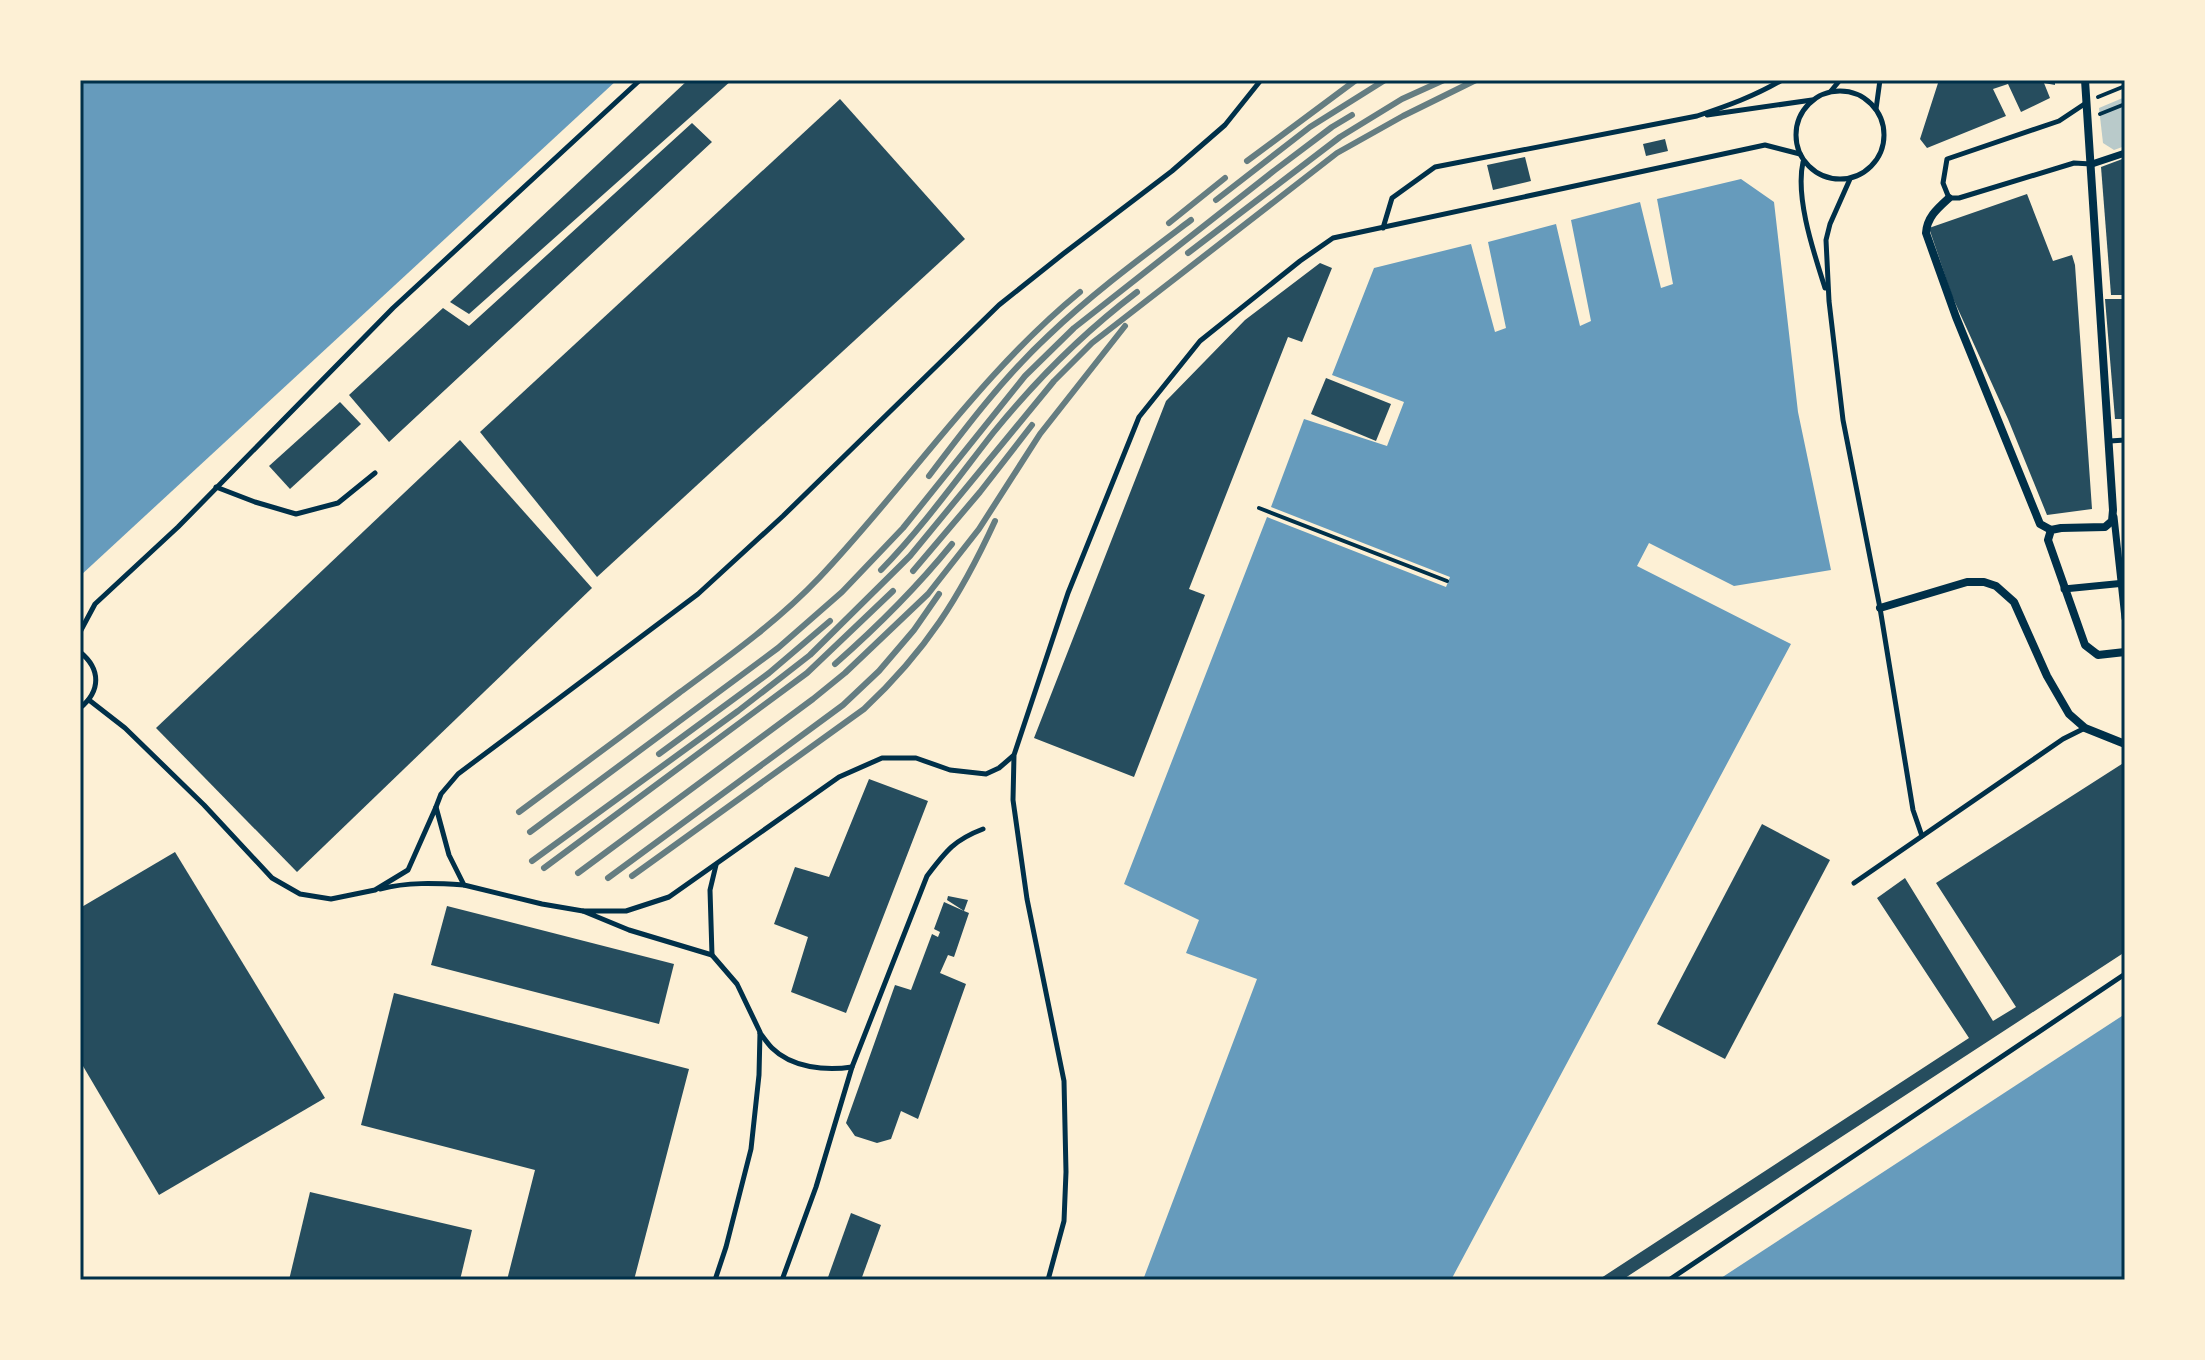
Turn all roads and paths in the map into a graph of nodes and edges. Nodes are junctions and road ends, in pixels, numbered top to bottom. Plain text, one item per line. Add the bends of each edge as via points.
1 (640, 80) edge
2 (1261, 80) edge
3 (1782, 80) edge
4 (1840, 80) edge
5 (1880, 80) edge
6 (2085, 80) edge
7 (2125, 86) edge
8 (1830, 92) junction
9 (1813, 100) junction
10 (2087, 102) junction
11 (2125, 104) edge
12 (1876, 110) junction
13 (1697, 116) junction
14 (2087, 120) junction
15 (2125, 153) edge
16 (1800, 154) junction
17 (1803, 161) junction
18 (2092, 164) junction
19 (1850, 179) junction
20 (1949, 198) junction
21 (1383, 228) junction
22 (1829, 301) junction
23 (2125, 440) edge
24 (2110, 441) junction
25 (375, 473) dead end
26 (216, 487) junction
27 (1259, 508) dead end
28 (2113, 510) junction
29 (2051, 530) junction
30 (1447, 581) dead end
31 (2124, 584) edge
32 (2064, 589) junction
33 (1880, 608) junction
34 (2125, 618) edge
35 (80, 632) edge
36 (80, 652) edge
37 (2125, 652) edge
38 (89, 700) junction
39 (80, 708) edge
40 (2085, 728) junction
41 (2125, 744) edge
42 (1014, 755) junction
43 (436, 807) junction
44 (983, 829) dead end
45 (1922, 836) junction
46 (716, 864) junction
47 (1854, 883) dead end
48 (464, 885) junction
49 (375, 890) junction
50 (583, 911) junction
51 (712, 955) junction
52 (2125, 974) edge
53 (760, 1032) junction
54 (852, 1067) junction
55 (715, 1280) edge
56 (782, 1280) edge
57 (1048, 1280) edge
58 (1669, 1280) edge

1 - 26 lane via 393,308
2 - 43 lane via 1225,125 1172,171 999,305 698,594 458,774
3 - 13 lane
4 - 8 lane
5 - 12 lane
6 - 10 street
7 - 10 path
8 - 9 lane
8 - 12 lane via 1856,94
9 - 13 lane
9 - 16 lane via 1797,124
10 - 14 street
10 - 20 lane via 2059,121 1947,159 1943,183
11 - 14 path
12 - 19 lane via 1885,136 1881,151 1866,172
13 - 21 lane via 1435,167 1392,198
14 - 18 street
15 - 18 street
16 - 17 lane
16 - 21 lane via 1765,145
17 - 19 lane via 1823,177
17 - 22 lane via 1801,186
18 - 20 lane via 2074,163
18 - 24 street
19 - 22 lane via 1826,240
20 - 29 street via 1934,212 1926,233 2040,524
21 - 42 lane via 1333,238 1300,261 1200,341 1139,417 1068,593
22 - 33 lane via 1843,420
23 - 24 lane
24 - 28 street
25 - 26 lane via 338,503 296,514
26 - 35 lane via 95,604
27 - 30 path
28 - 29 street via 2105,527
28 - 31 street
29 - 32 street via 2048,540
31 - 32 street
31 - 34 street
32 - 37 street via 2085,645 2098,655
33 - 40 street via 1967,582 1996,586 2014,602 2047,676 2069,714
33 - 45 lane via 1913,810
36 - 38 lane via 95,670
38 - 39 lane
38 - 49 lane via 125,728 272,878 300,894 331,899
40 - 41 street
40 - 45 lane
42 - 46 lane via 986,774 950,770 916,758 882,758 839,777
42 - 57 lane via 1014,814 1027,899 1064,1081 1064,1221
43 - 48 lane
43 - 49 lane via 408,870
44 - 54 lane via 962,837 927,876
45 - 47 lane
46 - 50 lane via 669,897 626,911
46 - 51 lane via 710,890
48 - 49 lane via 420,882
48 - 50 lane
50 - 51 lane
51 - 53 lane via 737,984
52 - 58 lane
53 - 54 lane via 774,1050 802,1065
53 - 55 lane via 751,1149
54 - 56 lane

